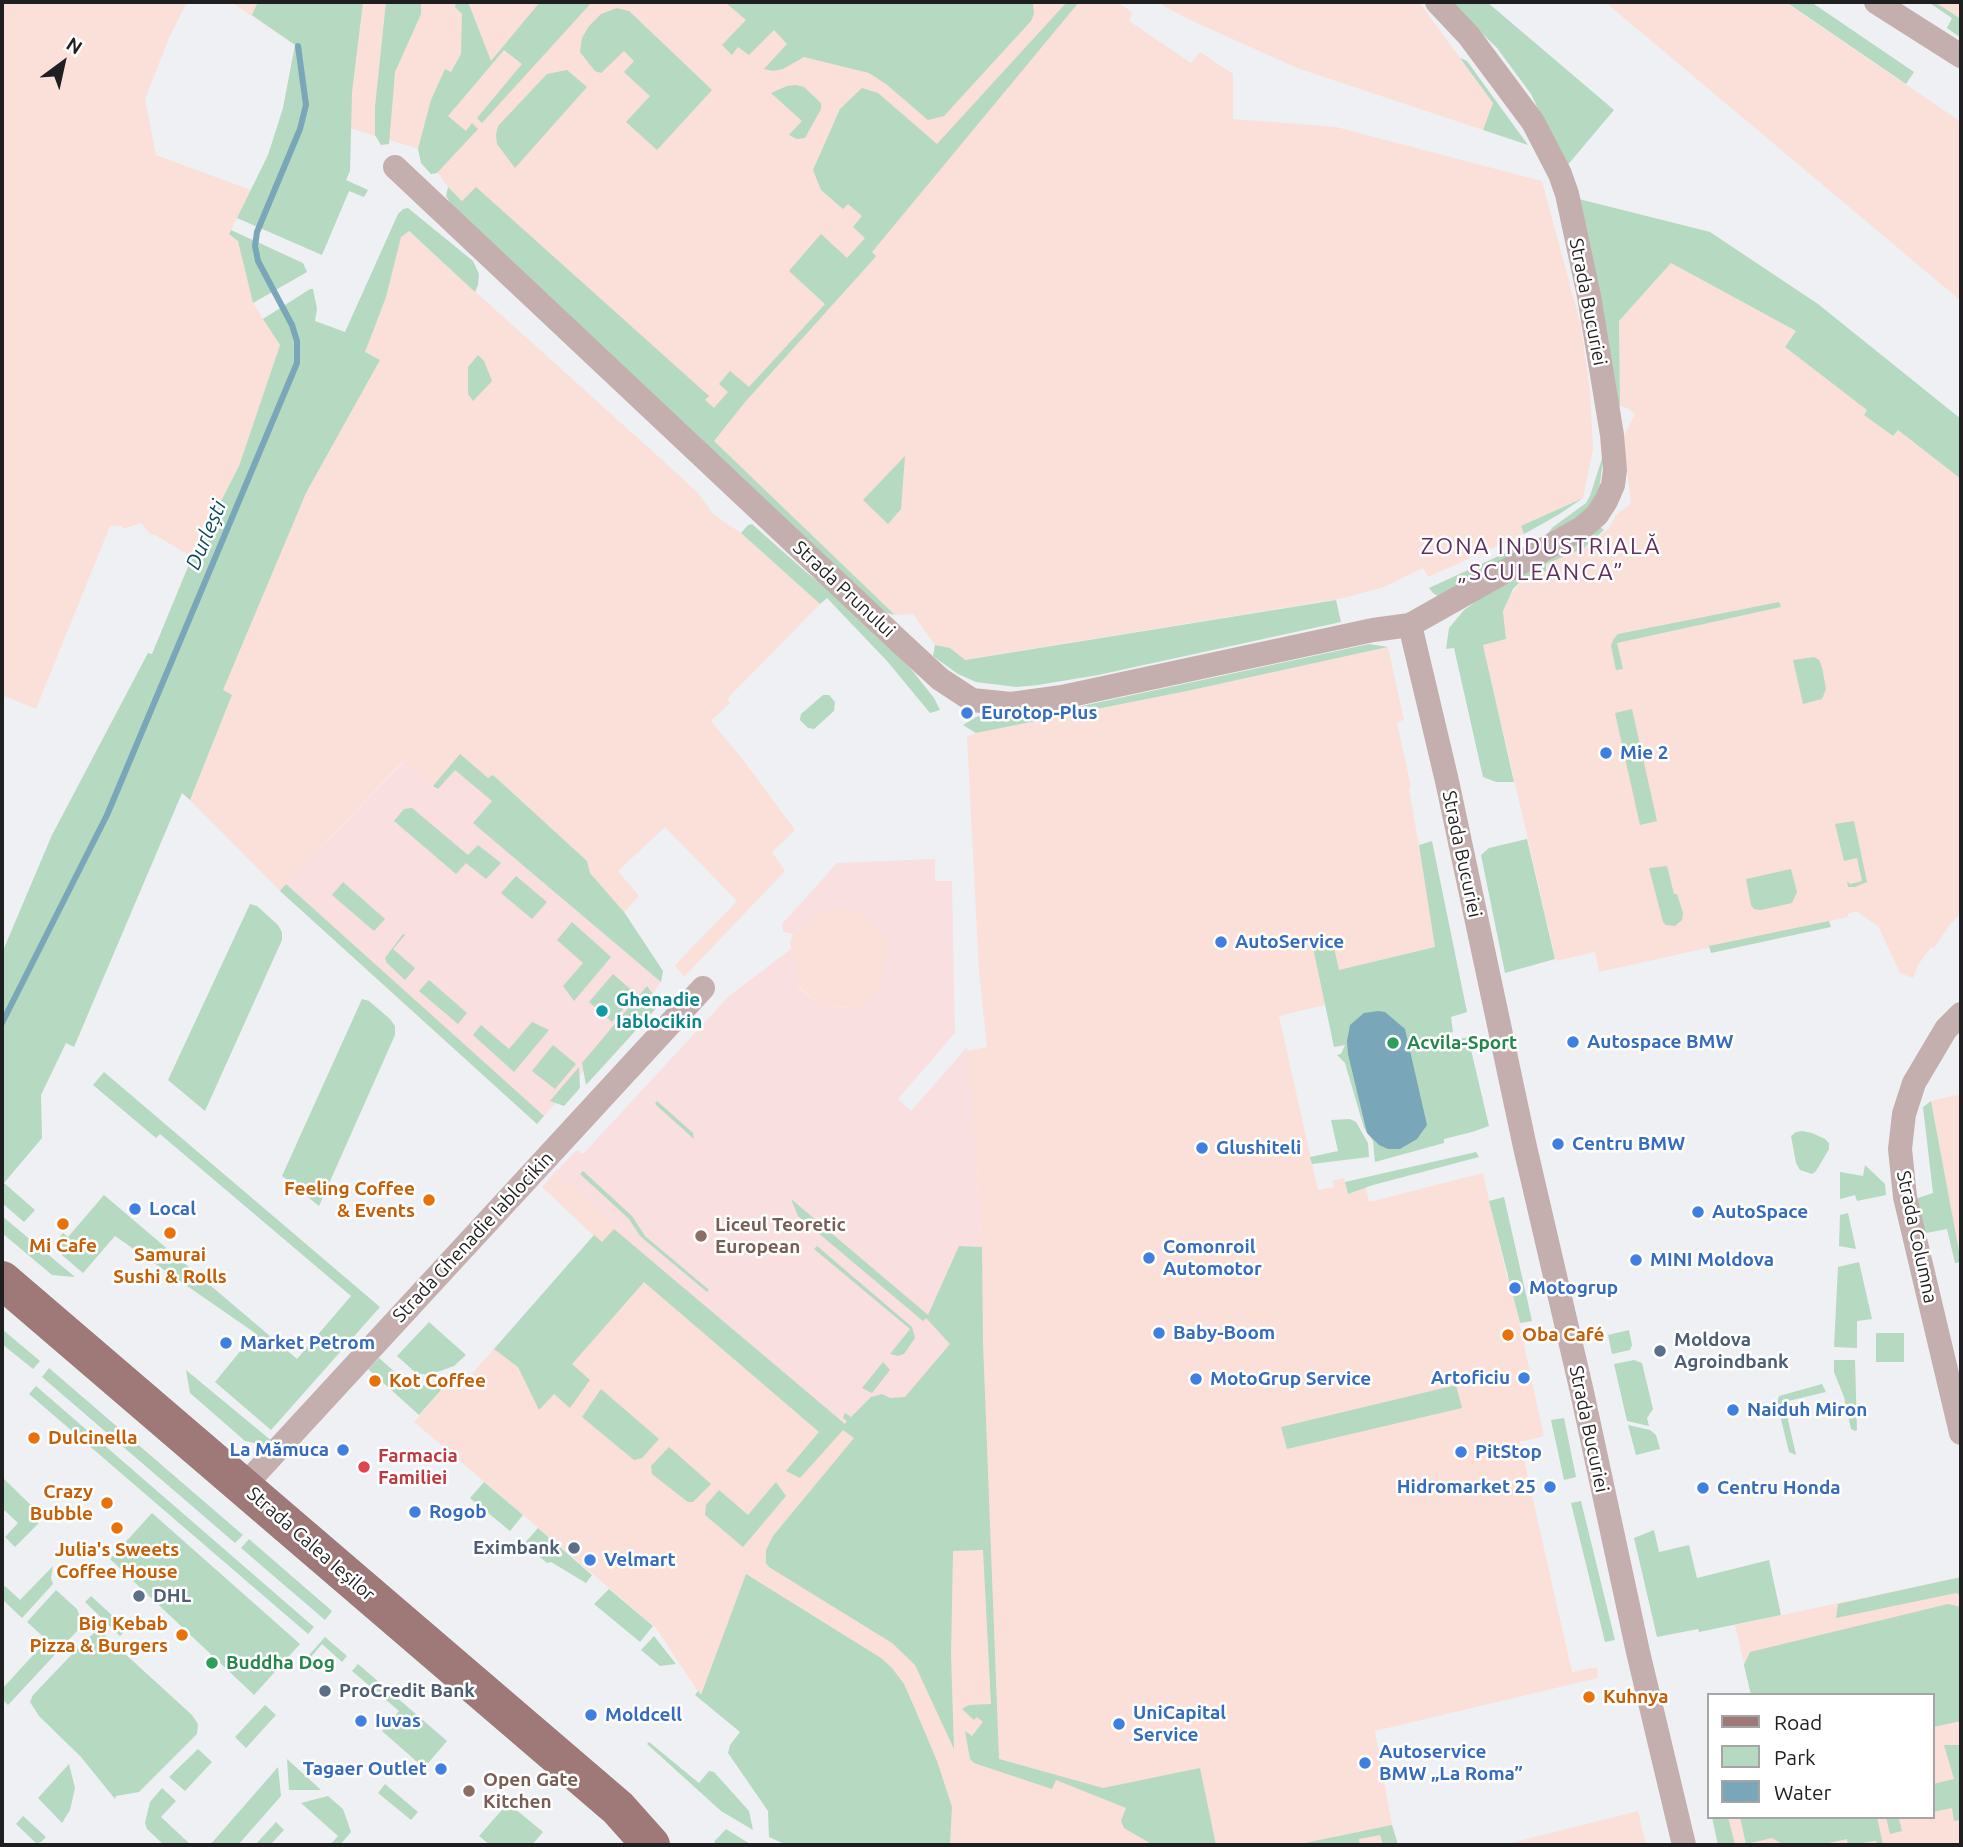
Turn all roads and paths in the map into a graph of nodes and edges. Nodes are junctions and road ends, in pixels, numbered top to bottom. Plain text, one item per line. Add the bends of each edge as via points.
1 (1437, 2) edge
2 (1876, 2) edge
3 (1961, 56) edge
4 (395, 167) dead end
5 (1410, 625) junction
6 (703, 988) dead end
7 (1961, 1014) edge
8 (2, 1280) edge
9 (1961, 1433) edge
10 (244, 1486) junction
11 (618, 1808) junction
12 (651, 1845) edge
13 (681, 1845) edge
14 (1684, 1845) edge

1 - 5 street, Strada Bucuriei via 1469,36 1533,122 1560,174 1589,296 1615,470 1606,501 1582,528
2 - 3 street
4 - 5 street, Strada Prunului via 940,679 972,700 1011,704 1062,697
5 - 14 street, Strada Bucuriei
6 - 10 street, Strada Ghenadie Iablocikin
7 - 9 street, Strada Columna via 1914,1083 1900,1149 1905,1197
8 - 10 main road, Strada Calea Ieșilor
10 - 11 main road, Strada Calea Ieșilor
11 - 12 main road, Strada Calea Ieșilor
11 - 13 main road, Strada Calea Ieșilor

